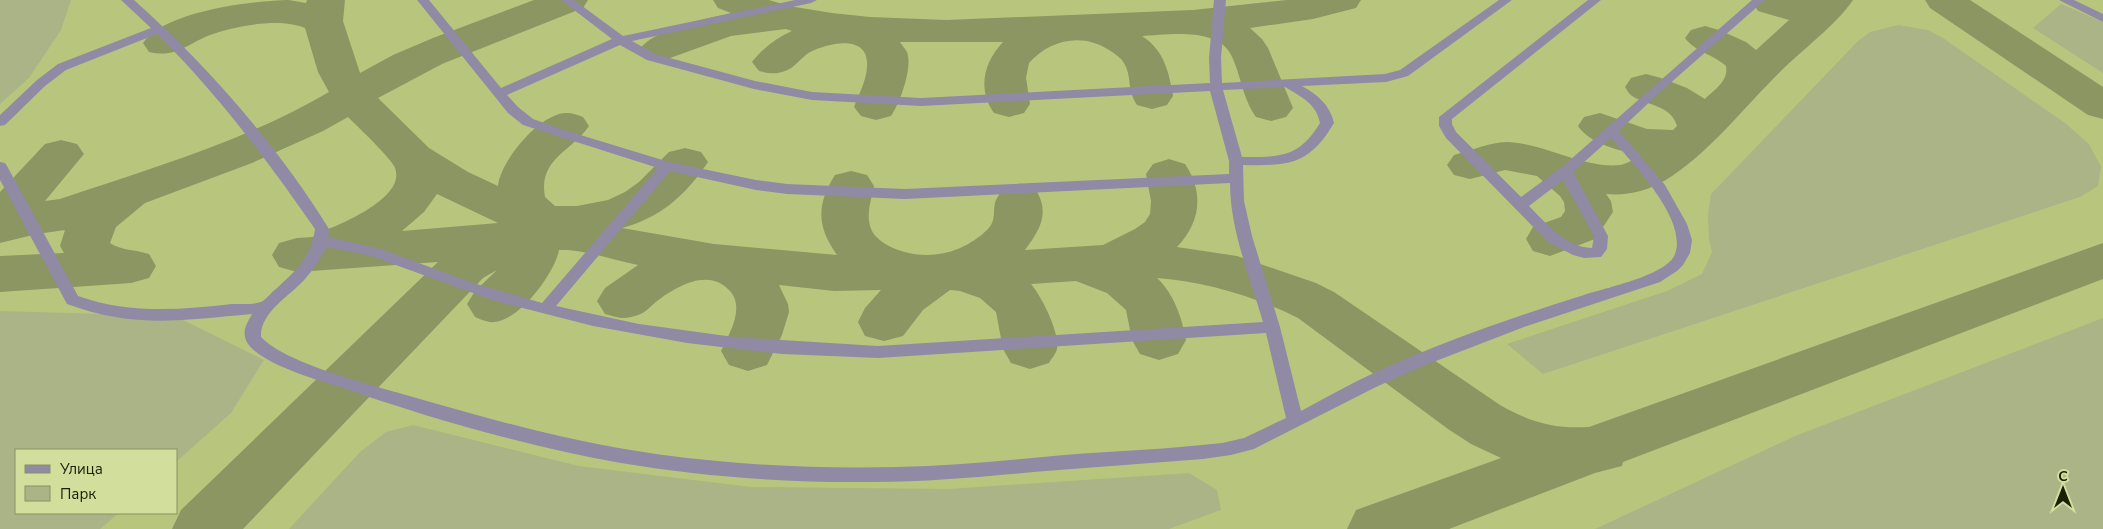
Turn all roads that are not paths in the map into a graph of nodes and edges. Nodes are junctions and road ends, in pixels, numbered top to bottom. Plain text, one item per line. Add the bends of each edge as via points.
1 (127, 0) edge
2 (424, 0) edge
3 (567, 0) edge
4 (811, 0) edge
5 (1220, 0) edge
6 (1506, 0) edge
7 (1595, 0) edge
8 (1759, 0) edge
9 (2065, 0) edge
10 (2103, 18) edge
11 (159, 29) junction
12 (621, 40) junction
13 (1286, 84) junction
14 (1216, 88) junction
15 (500, 93) junction
16 (0, 103) edge
17 (20, 103) junction
18 (0, 122) edge
19 (1612, 131) junction
20 (1236, 161) junction
21 (0, 166) edge
22 (667, 166) junction
23 (1565, 171) junction
24 (1236, 178) junction
25 (1520, 205) junction
26 (323, 241) junction
27 (265, 307) junction
28 (546, 308) junction
29 (1272, 327) junction
30 (1294, 422) junction

1 - 11 lane
2 - 15 lane
3 - 12 lane
4 - 12 lane
5 - 14 lane
6 - 13 lane via 1404,73 1386,78
7 - 25 lane via 1446,117 1444,123 1451,135
8 - 19 lane
9 - 10 lane
11 - 17 lane via 62,67
11 - 26 lane via 213,85 260,143 322,229
12 - 14 lane via 651,57 781,90 835,98 930,101
12 - 15 lane
13 - 14 lane
13 - 20 lane via 1303,91 1318,104 1327,123 1322,133 1298,157
14 - 20 lane
15 - 22 lane via 528,122
16 - 17 lane
17 - 18 lane
19 - 23 lane
19 - 30 lane via 1648,172 1681,224 1685,237 1684,252 1675,266 1656,278 1462,342 1382,377
20 - 24 lane
21 - 27 lane via 72,300 104,312 142,316
22 - 24 lane via 787,189 905,194
22 - 28 lane
23 - 25 lane
23 - 25 lane via 1601,236 1600,249 1596,253 1581,253 1562,246
24 - 29 lane via 1237,201 1245,236
26 - 27 lane via 312,264
26 - 28 lane via 371,251 467,286
27 - 30 lane via 252,329 259,347 348,384 497,428 588,449 694,465 874,475 951,471 1208,451 1247,444
28 - 29 lane via 644,331 702,340 840,352 958,348
29 - 30 lane

